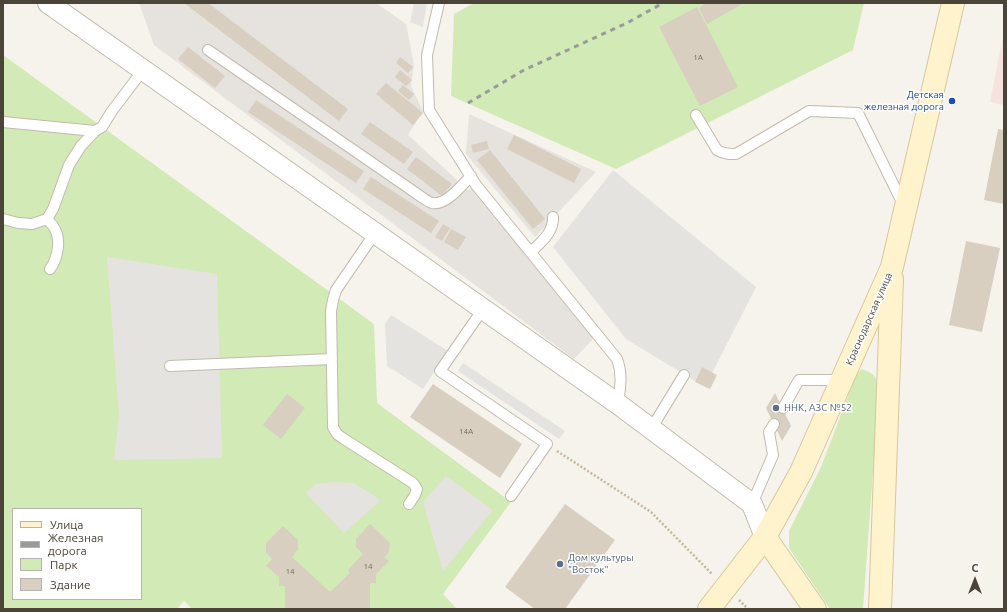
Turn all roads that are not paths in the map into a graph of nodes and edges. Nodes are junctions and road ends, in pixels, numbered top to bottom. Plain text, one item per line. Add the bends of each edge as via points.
1 (48, 3) edge
2 (439, 3) edge
3 (953, 3) edge
4 (208, 50) dead end
5 (143, 70) junction
6 (696, 114) dead end
7 (3, 122) edge
8 (94, 131) junction
9 (470, 176) junction
10 (906, 210) junction
11 (554, 217) dead end
12 (3, 219) edge
13 (46, 220) junction
14 (375, 234) junction
15 (531, 252) junction
16 (892, 267) junction
17 (50, 269) dead end
18 (483, 309) junction
19 (332, 359) junction
20 (170, 366) dead end
21 (684, 374) dead end
22 (841, 380) junction
23 (618, 404) junction
24 (783, 408) dead end
25 (774, 424) dead end
26 (652, 429) junction
27 (511, 496) dead end
28 (409, 504) dead end
29 (752, 504) junction
30 (766, 537) junction
31 (709, 609) edge
32 (815, 609) edge
33 (880, 609) edge

1 - 5 street
2 - 9 lane via 427,55 428,110
3 - 10 main road, Краснодарская улица
4 - 9 lane via 432,203 441,203
5 - 8 lane via 102,127
5 - 14 street
6 - 10 lane via 718,150 722,153 736,154 809,111 858,113
7 - 8 lane
8 - 13 lane via 69,165 53,209
9 - 15 lane
10 - 16 main road, Краснодарская улица
11 - 15 lane via 549,233
12 - 13 lane via 32,224
13 - 17 lane via 54,227 57,237 58,252
14 - 18 street
14 - 19 lane via 334,295 331,311
15 - 23 lane via 617,359 622,379
16 - 22 main road, Краснодарская улица
16 - 33 main road
18 - 23 street
18 - 27 lane via 440,371 547,444
19 - 20 lane
19 - 28 lane via 333,427 337,434 413,482 417,489
21 - 26 lane
22 - 24 lane via 799,380
22 - 30 main road, Краснодарская улица via 801,472
23 - 26 street
25 - 29 lane via 769,432 772,455
26 - 29 street
29 - 30 street
30 - 31 main road, Краснодарская улица
30 - 32 main road

